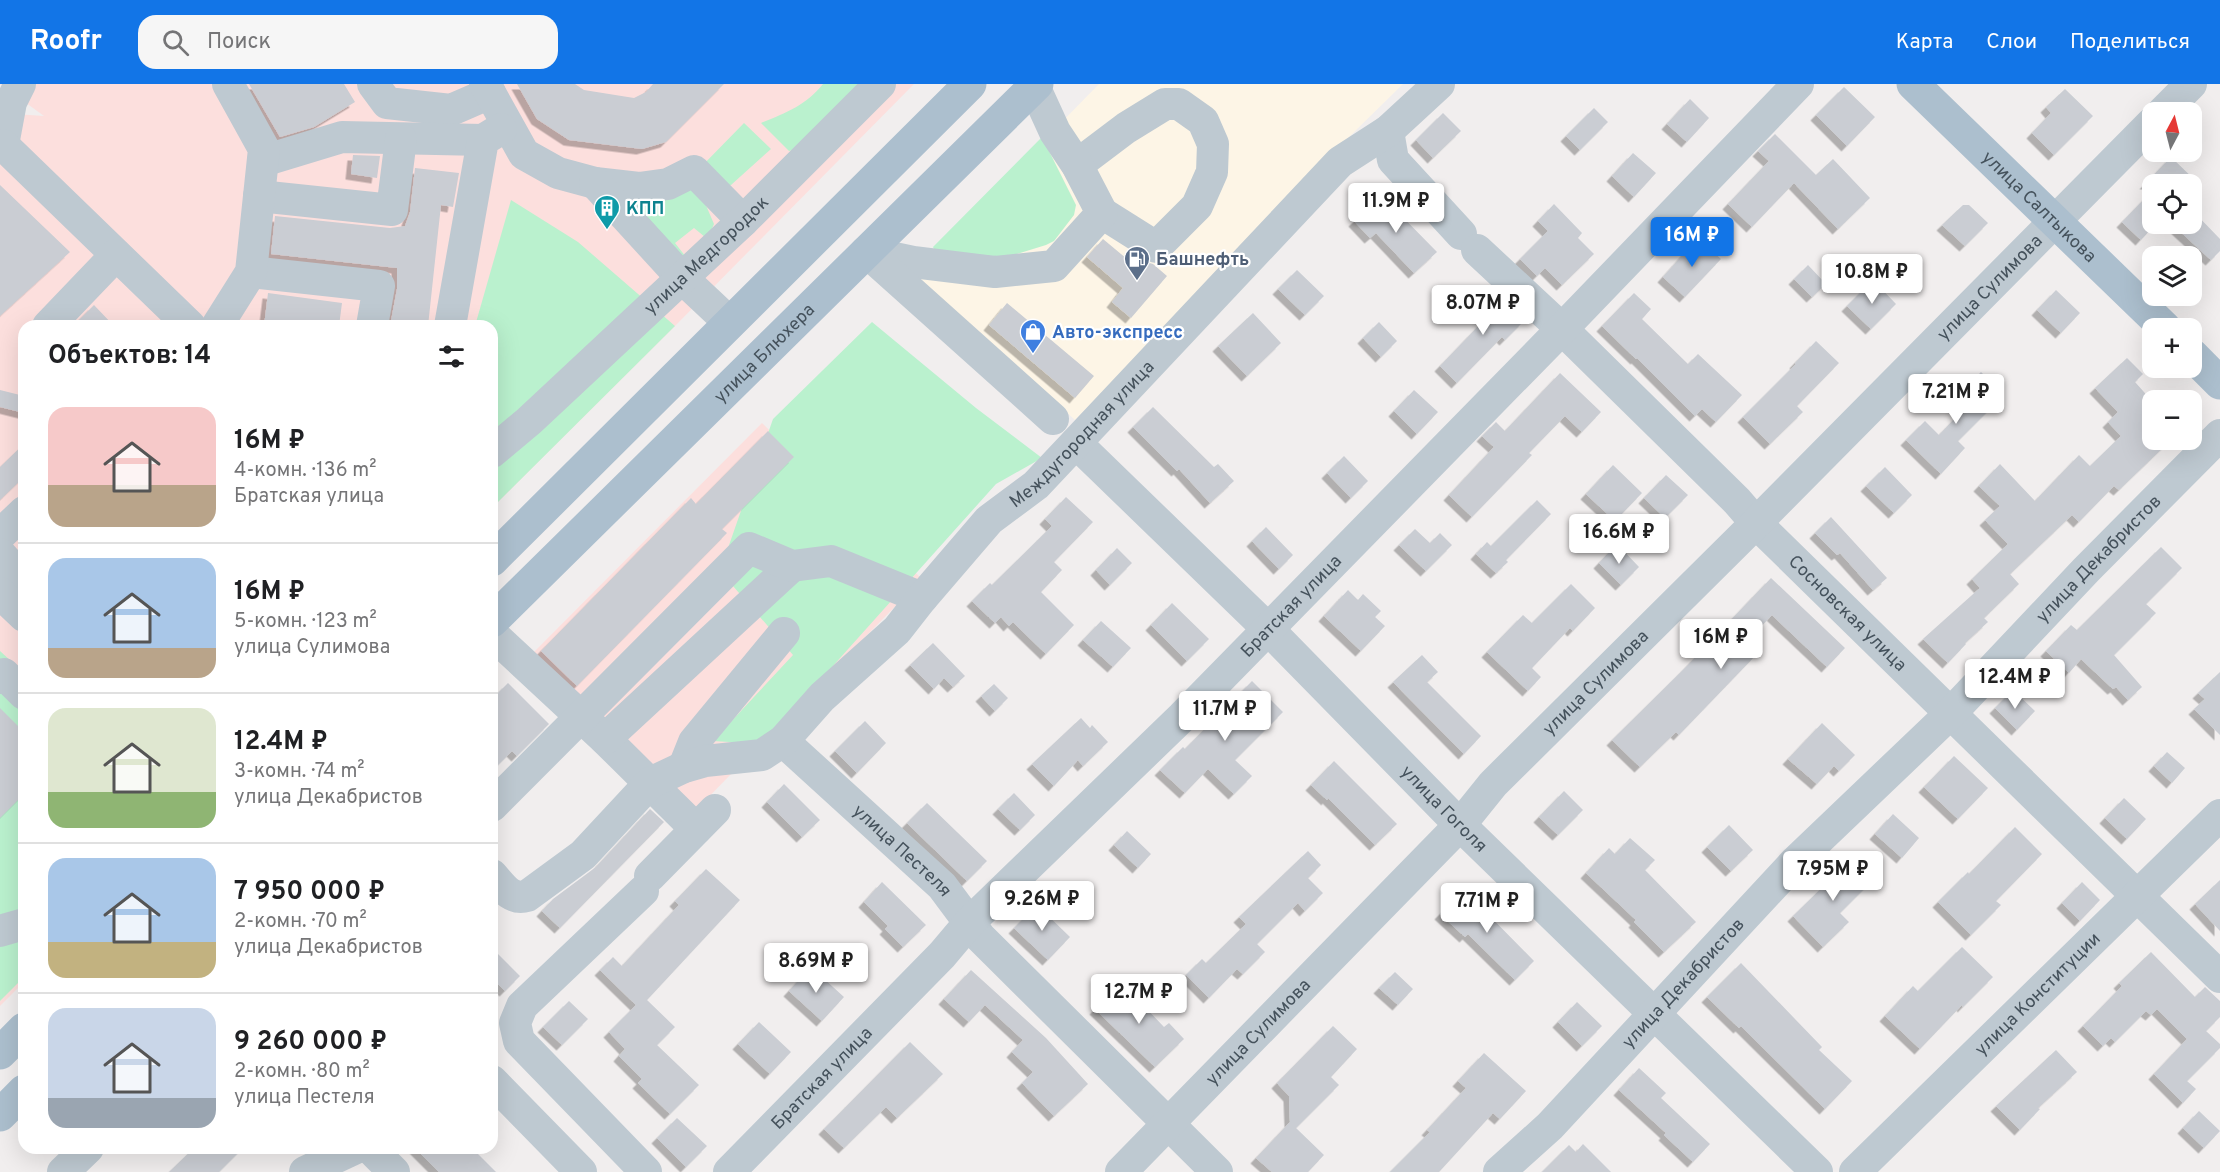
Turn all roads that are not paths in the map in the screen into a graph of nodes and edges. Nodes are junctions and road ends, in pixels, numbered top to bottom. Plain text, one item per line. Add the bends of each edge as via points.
1 (228, 84) edge
2 (373, 84) edge
3 (880, 84) edge
4 (970, 84) edge
5 (1438, 84) edge
6 (1798, 84) edge
7 (1913, 84) edge
8 (2191, 84) edge
9 (1036, 85) edge
10 (488, 89) edge
11 (10, 92) edge
12 (2173, 102) edge
13 (1388, 131) junction
14 (495, 132) junction
15 (2142, 133) edge
16 (401, 139) junction
17 (1, 147) edge
18 (262, 161) junction
19 (1077, 165) junction
20 (595, 183) junction
21 (259, 196) junction
22 (1102, 213) junction
23 (2055, 220) junction
24 (743, 221) junction
25 (866, 252) junction
26 (116, 255) junction
27 (251, 272) junction
28 (681, 278) junction
29 (2155, 318) edge
30 (54, 320) edge
31 (184, 320) edge
32 (221, 320) edge
33 (373, 320) edge
34 (451, 320) edge
35 (730, 323) junction
36 (1562, 329) junction
37 (2202, 364) edge
38 (2220, 383) edge
39 (1053, 419) dead end
40 (2220, 435) edge
41 (1076, 443) junction
42 (498, 447) edge
43 (18, 518) edge
44 (1756, 523) junction
45 (0, 535) edge
46 (0, 554) edge
47 (498, 554) edge
48 (792, 566) junction
49 (18, 574) edge
50 (0, 593) edge
51 (922, 598) junction
52 (18, 610) edge
53 (498, 615) edge
54 (1268, 629) junction
55 (784, 633) dead end
56 (498, 640) edge
57 (0, 678) edge
58 (18, 688) edge
59 (1951, 713) junction
60 (582, 718) junction
61 (605, 739) junction
62 (783, 741) junction
63 (684, 767) junction
64 (650, 783) junction
65 (498, 800) edge
66 (2220, 815) edge
67 (1460, 825) junction
68 (498, 881) edge
69 (2137, 896) junction
70 (969, 923) junction
71 (18, 926) edge
72 (0, 931) edge
73 (2220, 976) edge
74 (1654, 1012) junction
75 (18, 1035) edge
76 (0, 1053) edge
77 (498, 1087) edge
78 (18, 1097) edge
79 (0, 1116) edge
80 (1167, 1124) junction
81 (82, 1154) edge
82 (343, 1154) edge
83 (376, 1154) edge
84 (1865, 1167) edge
85 (63, 1172) edge
86 (305, 1172) edge
87 (394, 1172) edge
88 (581, 1172) edge
89 (646, 1172) edge
90 (729, 1172) edge
91 (1121, 1172) edge
92 (1217, 1172) edge
93 (1499, 1172) edge
94 (1817, 1172) edge

1 - 18 street via 264,149
2 - 10 street via 387,103 451,110
3 - 24 street, улица Медгородок
4 - 35 main road
5 - 13 street, Междугородная улица
6 - 36 street, Братская улица
7 - 23 main road, улица Салтыкова
8 - 12 street
9 - 19 street via 1055,132
9 - 25 main road, улица Блюхера
10 - 14 street
11 - 17 street
13 - 36 street, Сосновская улица via 1393,160 1469,242
13 - 41 street, Междугородная улица via 1340,162
14 - 16 street
14 - 20 street via 558,173
14 - 34 street
15 - 23 street, улица Сулимова
16 - 18 street via 342,137
16 - 21 street via 392,210
17 - 26 street
18 - 21 street
19 - 22 street
19 - 22 street via 1165,104 1179,104 1203,121 1213,144 1212,172 1197,206 1156,247
20 - 24 street via 639,188 668,184 693,171
20 - 28 street
21 - 27 street
22 - 25 street via 1054,266 995,272
23 - 29 main road, улица Салтыкова
23 - 44 street, улица Сулимова
24 - 28 street, улица Медгородок
25 - 39 street
25 - 53 main road, улица Блюхера
26 - 30 street
26 - 31 street
27 - 32 street
27 - 33 street via 379,286
28 - 35 street
28 - 42 street, улица Медгородок
35 - 47 main road
36 - 44 street, Сосновская улица
36 - 54 street, Братская улица
37 - 38 main road
40 - 59 street, улица Декабристов
41 - 51 street, Междугородная улица via 1036,485 989,520
41 - 54 street, улица Гоголя
43 - 45 street
44 - 59 street, Сосновская улица
44 - 67 street, улица Сулимова via 1493,784
46 - 49 street
48 - 51 street via 831,561
48 - 60 street via 749,548
48 - 61 street
50 - 52 street
51 - 62 street, Междугородная улица via 897,630 822,697
54 - 67 street, улица Гоголя
54 - 70 street, Братская улица
55 - 63 street via 694,742
56 - 60 street
57 - 58 street via 4,674
59 - 69 street, Сосновская улица
59 - 74 street, улица Декабристов via 1796,861
60 - 61 street
60 - 65 street
61 - 64 street
62 - 63 street, Междугородная улица via 762,755
62 - 70 street, улица Пестеля via 942,886
63 - 64 street, Междугородная улица
64 - 68 street via 583,855 527,896 512,896
64 - 89 street via 706,819 522,1006 515,1023 519,1041
66 - 69 street, улица Конституции
67 - 74 street, улица Гоголя
67 - 80 street, улица Сулимова
69 - 73 street, Сосновская улица
69 - 84 street, улица Конституции
70 - 80 street, улица Пестеля
70 - 90 street, Братская улица
71 - 72 street
74 - 93 street, улица Декабристов via 1550,1126
74 - 94 street, улица Гоголя
75 - 76 main road
77 - 88 street
78 - 79 main road
80 - 91 street, улица Сулимова
80 - 92 street, улица Пестеля
81 - 85 street
82 - 86 street
83 - 87 street

